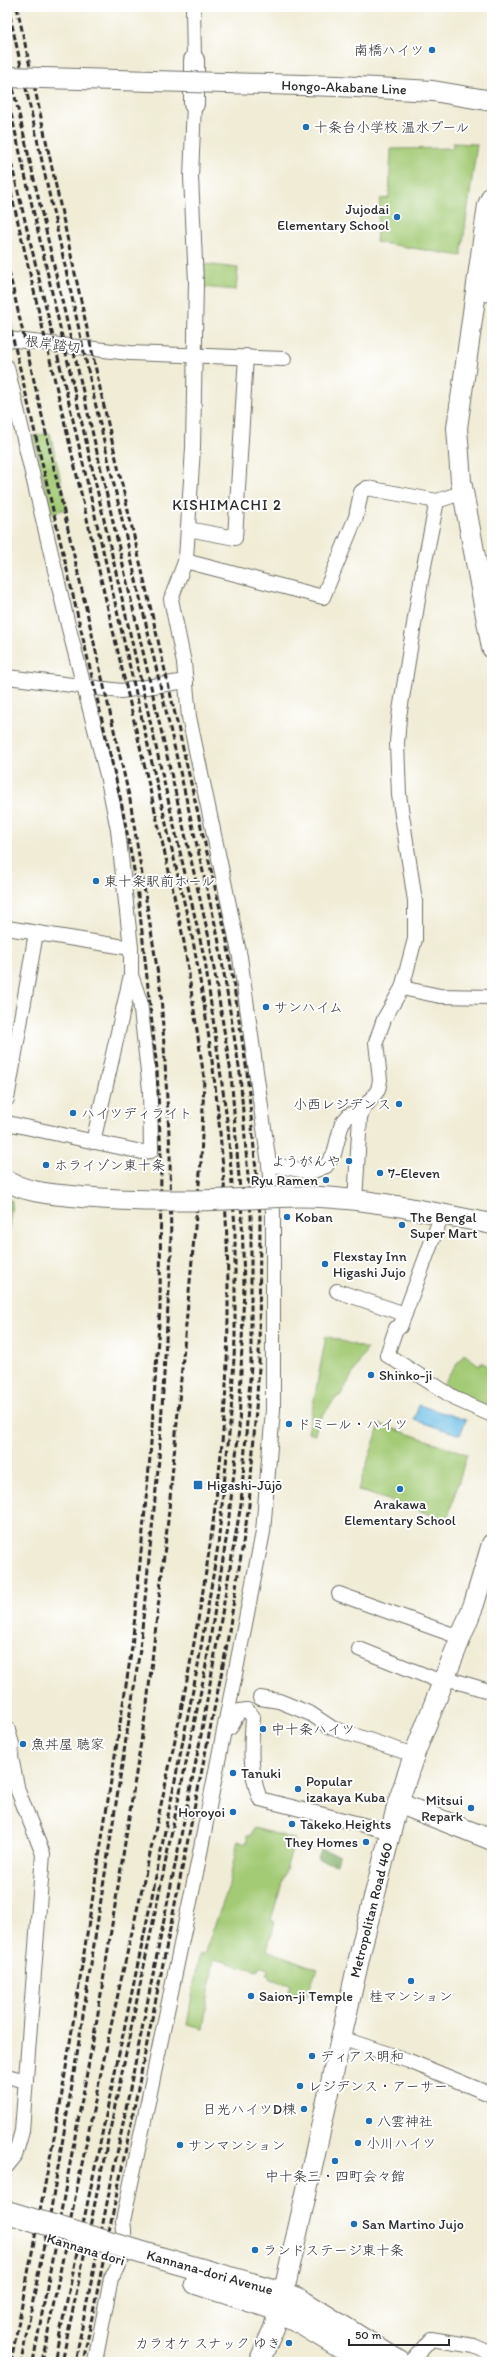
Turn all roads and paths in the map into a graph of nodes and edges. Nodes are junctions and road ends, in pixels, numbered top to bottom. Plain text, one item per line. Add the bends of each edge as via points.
1 (193, 7) edge
2 (195, 69) junction
3 (7, 77) edge
4 (337, 84) junction
5 (492, 101) edge
6 (194, 104) joint
7 (492, 196) edge
8 (483, 294) edge
9 (7, 338) edge
10 (196, 354) junction
11 (246, 356) junction
12 (284, 359) dead end
13 (7, 367) edge
14 (11, 402) edge
15 (464, 492) junction
16 (437, 501) junction
17 (188, 529) junction
18 (185, 561) junction
19 (492, 648) edge
20 (7, 677) edge
21 (186, 681) junction
22 (86, 688) junction
23 (7, 928) edge
24 (36, 933) junction
25 (131, 948) junction
26 (131, 975) junction
27 (402, 988) junction
28 (492, 997) edge
29 (7, 1099) edge
30 (364, 1108) junction
31 (7, 1123) edge
32 (93, 1142) junction
33 (269, 1164) junction
34 (7, 1181) edge
35 (355, 1200) junction
36 (442, 1214) junction
37 (492, 1224) edge
38 (337, 1291) dead end
39 (405, 1314) junction
40 (492, 1415) edge
41 (492, 1544) edge
42 (339, 1594) dead end
43 (462, 1638) junction
44 (359, 1649) dead end
45 (445, 1680) junction
46 (492, 1692) edge
47 (260, 1698) dead end
48 (7, 1727) edge
49 (221, 1745) junction
50 (414, 1755) junction
51 (9, 1757) edge
52 (398, 1803) junction
53 (391, 1832) junction
54 (492, 1840) edge
55 (341, 2038) junction
56 (7, 2076) edge
57 (26, 2082) junction
58 (492, 2095) edge
59 (7, 2166) edge
60 (7, 2212) edge
61 (7, 2225) edge
62 (152, 2263) junction
63 (281, 2301) junction
64 (492, 2354) edge
65 (96, 2362) edge
66 (259, 2362) edge
67 (365, 2362) edge
68 (399, 2362) edge
69 (411, 2362) edge

1 - 2 street
2 - 4 main road, Hongo-Akabane Line
2 - 6 main road
3 - 4 main road, Hongo-Akabane Line, bridge
4 - 5 main road, Hongo-Akabane Line via 433,91
6 - 10 street via 191,202 196,282
7 - 8 main road via 488,205
8 - 15 main road via 457,428
9 - 10 street, 根岸踏切 via 130,354
10 - 11 street, 根岸踏切
10 - 17 street
11 - 12 street, 根岸踏切
11 - 17 street via 235,538
13 - 14 street
14 - 22 street
15 - 16 street
15 - 19 main road
16 - 18 street via 367,488 362,492 356,517 323,597
16 - 27 street via 399,717 399,795 416,922 415,939
17 - 18 street
18 - 21 street via 171,599
20 - 22 street
21 - 22 street via 122,691
21 - 33 street via 189,717 240,957
22 - 25 street via 118,830
23 - 24 street
24 - 25 street
24 - 29 street
25 - 26 street
26 - 32 street
26 - 32 street via 140,1001 150,1090 151,1151 142,1152
27 - 28 street via 440,996
27 - 30 street via 384,1018 376,1042 380,1080 378,1090
30 - 33 street via 349,1115 342,1123 332,1159 323,1169 310,1172
30 - 35 street via 360,1117
31 - 32 street
33 - 49 street via 273,1212 274,1356 269,1477 262,1532
34 - 35 main road, bridge via 28,1190 44,1193 112,1200 203,1201 298,1196
35 - 36 main road
36 - 37 main road
36 - 39 street
38 - 39 street
39 - 40 street via 400,1326 396,1328 387,1355 458,1400
41 - 43 main road, Metropolitan Road 460
42 - 43 street
43 - 45 main road, Metropolitan Road 460
44 - 45 street
45 - 46 street
45 - 50 main road, Metropolitan Road 460
47 - 50 street via 311,1714 332,1728
48 - 51 street via 12,1744
49 - 53 street via 226,1741 233,1719 239,1711 247,1710 253,1717 251,1763 253,1782 260,1799
49 - 65 street via 123,2221 126,2236 116,2273 111,2278
50 - 52 main road, Metropolitan Road 460
51 - 57 street via 18,1791 43,1854
52 - 53 main road, Metropolitan Road 460
52 - 54 main road
53 - 55 main road, Metropolitan Road 460
55 - 58 street via 409,2061
55 - 63 main road, Metropolitan Road 460
56 - 57 street
57 - 59 street via 22,2131 15,2156
60 - 62 main road, Kannana-dori Avenue, bridge
61 - 62 main road, Kannana dori
62 - 63 main road, Kannana dori
63 - 66 main road, Metropolitan Road 460 via 274,2328
63 - 67 main road, Kannana-dori Avenue
63 - 68 main road, Kannana-dori Avenue via 298,2299
64 - 69 street via 474,2346 431,2340

